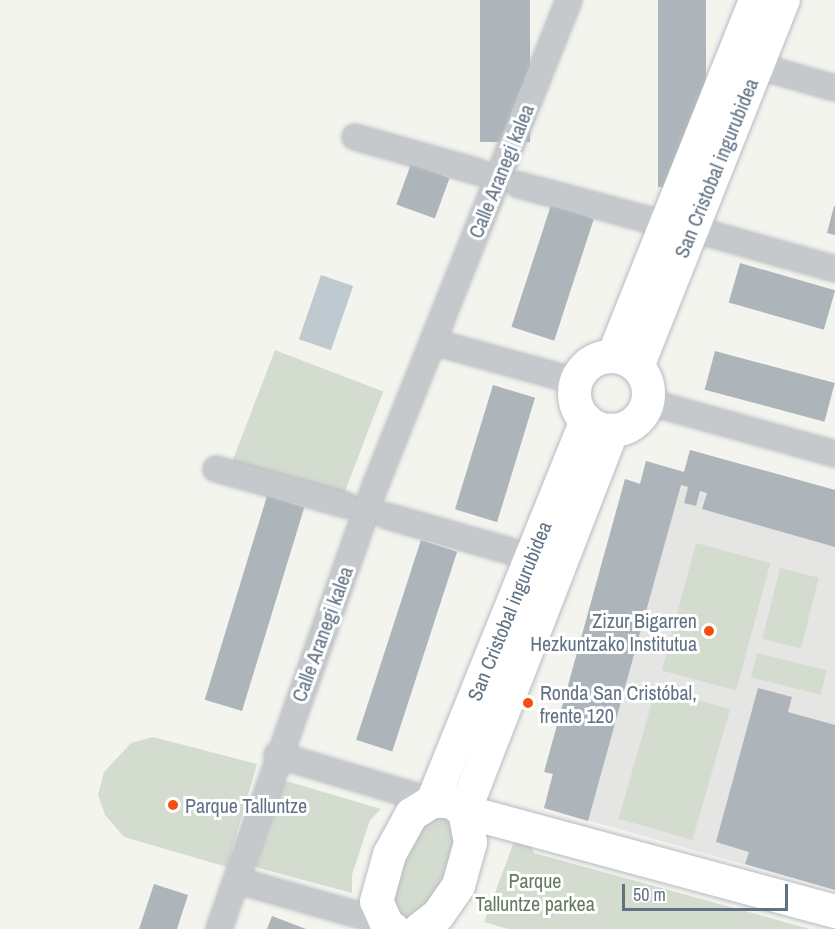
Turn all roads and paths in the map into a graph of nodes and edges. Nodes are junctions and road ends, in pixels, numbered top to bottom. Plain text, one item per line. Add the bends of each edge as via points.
1 (569, 0) edge
2 (755, 0) edge
3 (783, 0) edge
4 (757, 66) junction
5 (835, 88) edge
6 (355, 137) dead end
7 (479, 172) dead end
8 (519, 185) dead end
9 (678, 227) junction
10 (835, 269) edge
11 (433, 342) junction
12 (609, 356) junction
13 (640, 369) junction
14 (576, 381) junction
15 (648, 402) junction
16 (599, 425) junction
17 (835, 454) edge
18 (216, 469) dead end
19 (346, 505) dead end
20 (387, 516) dead end
21 (531, 557) junction
22 (278, 755) junction
23 (432, 801) junction
24 (464, 811) junction
25 (238, 881) junction
26 (835, 911) edge
27 (387, 927) edge
28 (219, 929) edge
29 (419, 929) edge

1 - 11 street, Calle Aranegi kalea
2 - 9 street, San Cristobal ingurubidea
3 - 4 street, San Cristobal ingurubidea
4 - 5 street
4 - 9 street, San Cristobal ingurubidea
6 - 7 street, Calle Aranegi kalea
8 - 9 street, Calle Aranegi kalea
9 - 10 street, Calle Aranegi kalea
9 - 12 street, San Cristobal ingurubidea
9 - 13 street, San Cristobal ingurubidea via 639,361
11 - 14 street
11 - 22 street, Calle Aranegi kalea
12 - 13 street via 626,359
12 - 14 street via 592,361
13 - 15 street via 648,387
14 - 16 street via 574,396
15 - 16 street via 631,425
15 - 17 street
16 - 21 street, San Cristobal ingurubidea
16 - 24 street, San Cristobal ingurubidea
18 - 19 street
20 - 21 street
21 - 23 street, San Cristobal ingurubidea
22 - 23 street
22 - 25 street, Calle Aranegi kalea
23 - 24 street via 450,801
23 - 27 street via 411,814 389,854 376,901
24 - 26 street
24 - 29 street via 470,842 458,885 438,914
25 - 27 street
25 - 28 street, Calle Aranegi kalea

